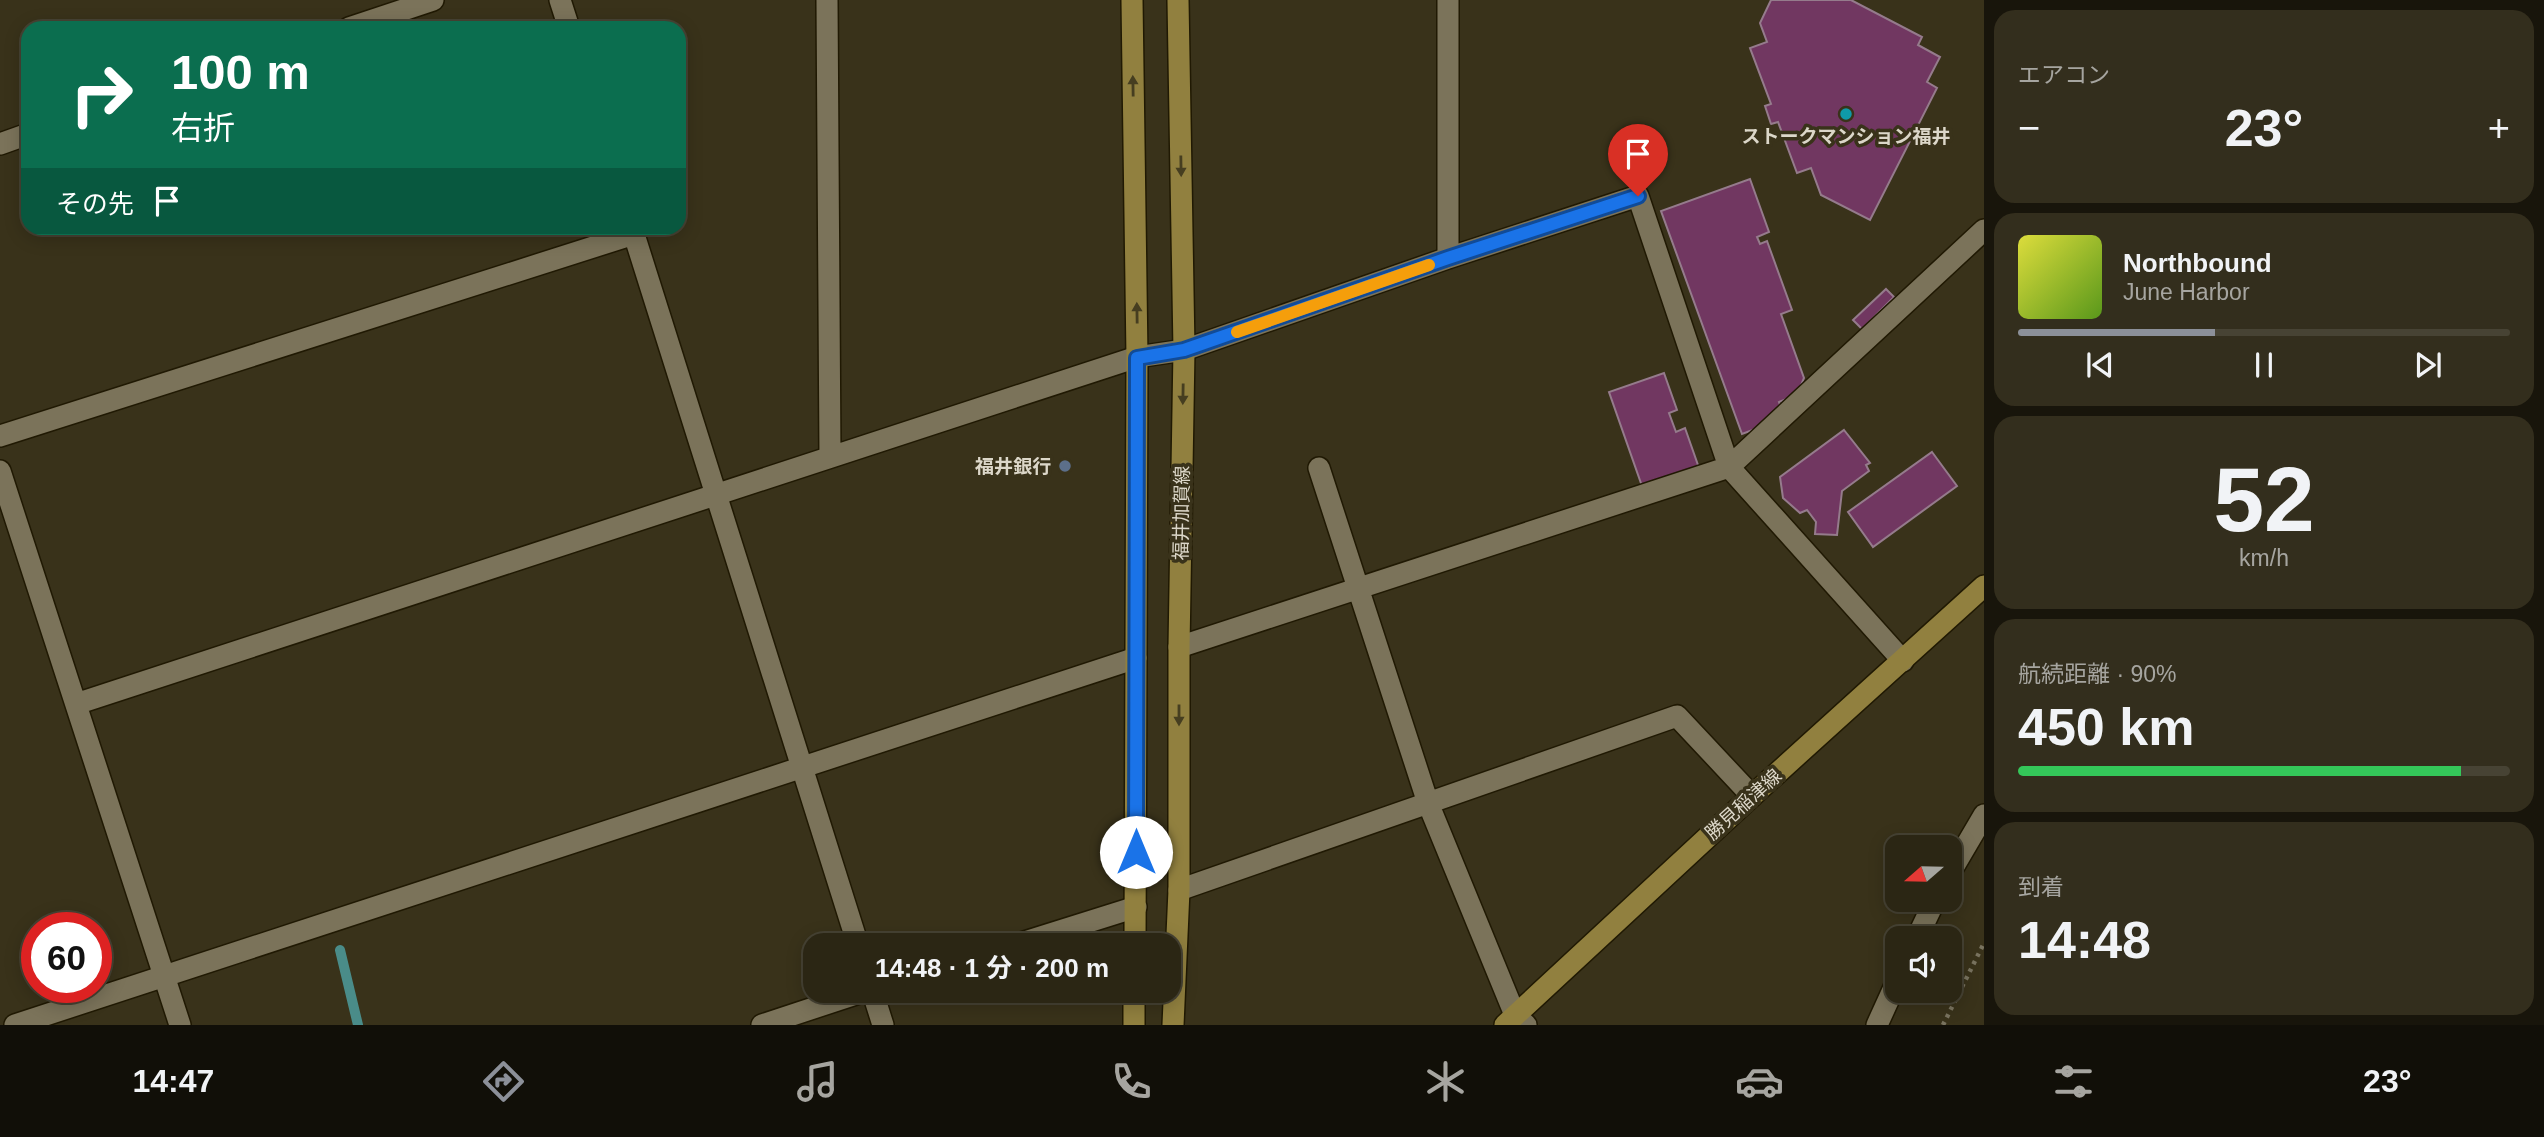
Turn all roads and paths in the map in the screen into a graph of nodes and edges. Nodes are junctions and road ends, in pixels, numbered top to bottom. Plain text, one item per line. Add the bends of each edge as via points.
1 (433, 0) edge
2 (560, 0) edge
3 (827, 0) edge
4 (1132, 0) edge
5 (1178, 0) edge
6 (1448, 0) edge
7 (370, 21) edge
8 (567, 21) edge
9 (21, 136) edge
10 (0, 144) edge
11 (1984, 230) edge
12 (621, 235) edge
13 (634, 235) edge
14 (1448, 258) junction
15 (1184, 350) junction
16 (1137, 358) junction
17 (0, 436) edge
18 (830, 457) junction
19 (1729, 467) junction
20 (1319, 468) dead end
21 (0, 471) edge
22 (716, 495) junction
23 (10, 537) edge
24 (1984, 586) edge
25 (1358, 590) junction
26 (1179, 647) junction
27 (1136, 658) junction
28 (1903, 661) junction
29 (75, 704) junction
30 (802, 766) junction
31 (1752, 796) junction
32 (1429, 803) junction
33 (1984, 815) edge
34 (1962, 853) edge
35 (1179, 890) junction
36 (1136, 907) junction
37 (854, 933) edge
38 (1053, 933) edge
39 (1135, 933) edge
40 (1984, 943) edge
41 (164, 976) junction
42 (830, 1003) edge
43 (875, 1003) edge
44 (1134, 1003) edge
45 (1887, 1003) edge
46 (1515, 1022) edge
47 (15, 1025) edge
48 (180, 1025) edge
49 (762, 1025) edge
50 (883, 1025) edge
51 (1134, 1025) edge
52 (1173, 1025) edge
53 (1877, 1025) edge
54 (1942, 1025) edge

1 - 7 street
2 - 8 street
3 - 18 street
16 -> 4 main road
5 -> 15 main road, 福井加賀線
6 - 14 street
9 - 10 street
11 - 19 street
12 - 17 street
13 - 22 street
14 - 15 street
14 - 19 street via 1638,196
15 - 16 street
15 -> 26 main road, 福井加賀線
16 - 18 street
16 - 27 main road
18 - 22 street
19 - 25 street
19 - 28 street
20 - 25 street
21 - 23 street
22 - 29 street
22 - 30 street
23 - 29 street
24 - 28 main road, 勝見稲津線
25 - 26 street
25 - 32 street
26 -> 35 main road, 福井加賀線
27 - 30 street
27 - 36 main road
28 - 31 main road, 勝見稲津線
29 - 41 street
30 - 37 street
30 - 41 street
31 - 32 street via 1677,716
31 - 46 main road, 勝見稲津線
32 - 35 street
32 - 46 street
33 - 34 street
35 - 52 main road, 福井加賀線
36 - 38 street
36 - 39 main road
40 - 54 path
41 - 47 street
41 - 48 street
42 - 49 street
43 - 50 street
44 - 51 main road
45 - 53 street

